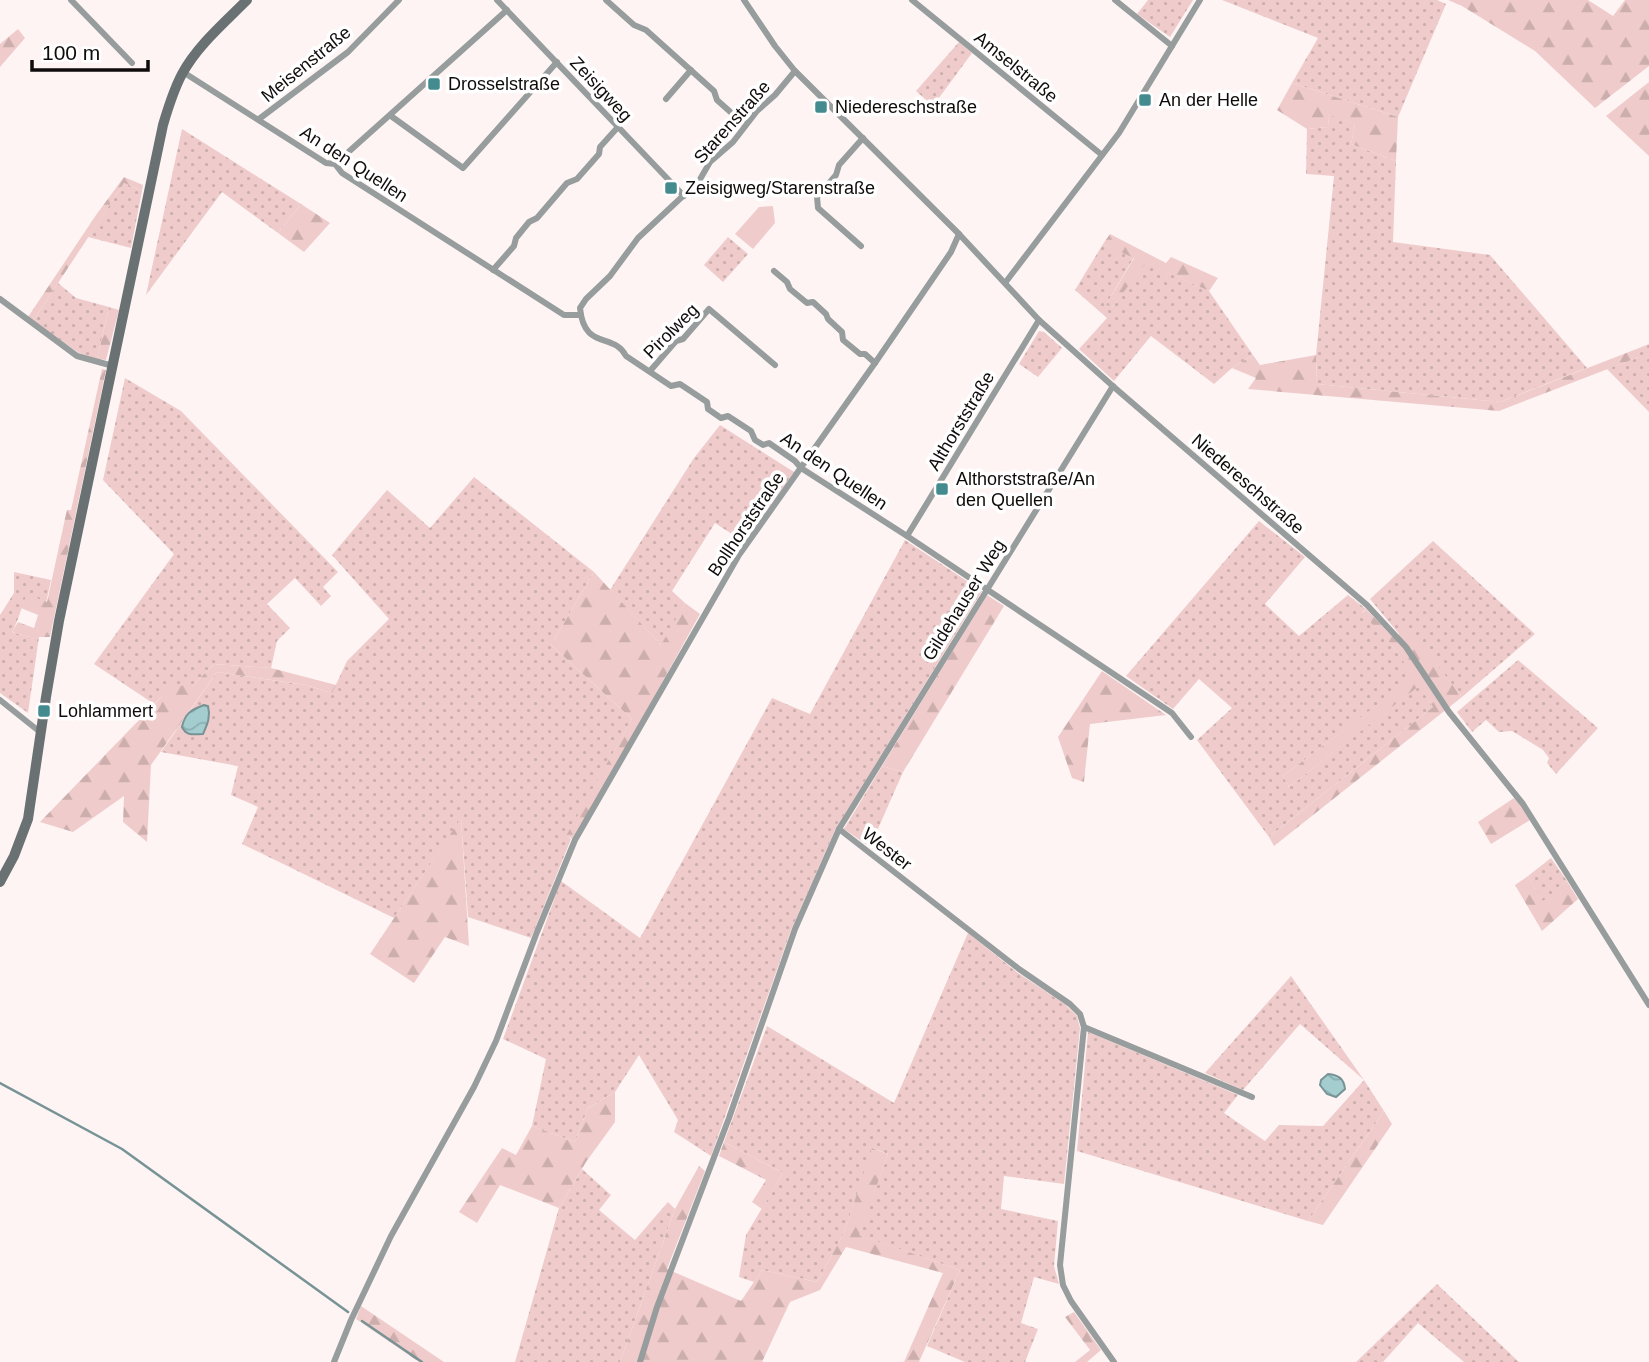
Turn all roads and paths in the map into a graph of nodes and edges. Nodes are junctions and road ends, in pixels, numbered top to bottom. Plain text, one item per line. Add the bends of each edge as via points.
1 (71, 0) edge
2 (247, 0) edge
3 (399, 0) edge
4 (606, 0) edge
5 (744, 0) edge
6 (912, 0) edge
7 (1115, 0) edge
8 (1200, 0) edge
9 (500, 1) edge
10 (507, 10) junction
11 (1172, 47) junction
12 (557, 62) junction
13 (132, 63) dead end
14 (691, 70) junction
15 (795, 71) junction
16 (183, 72) junction
17 (666, 99) dead end
18 (391, 116) junction
19 (259, 119) junction
20 (745, 125) junction
21 (618, 127) junction
22 (863, 138) junction
23 (1102, 155) junction
24 (335, 164) junction
25 (684, 196) junction
26 (960, 234) junction
27 (861, 246) dead end
28 (493, 270) junction
29 (775, 271) dead end
30 (1005, 283) junction
31 (0, 299) edge
32 (580, 315) junction
33 (1039, 320) junction
34 (875, 363) junction
35 (775, 365) dead end
36 (113, 366) junction
37 (650, 371) junction
38 (1113, 386) junction
39 (801, 468) junction
40 (907, 537) junction
41 (987, 589) junction
42 (0, 700) edge
43 (40, 732) junction
44 (1191, 737) dead end
45 (839, 829) junction
46 (0, 882) edge
47 (1649, 1005) edge
48 (1084, 1027) junction
49 (1252, 1097) dead end
50 (334, 1362) edge
51 (640, 1362) edge
52 (1114, 1362) edge

1 - 13 street
2 - 16 main road
3 - 19 street, Meisenstraße via 348,52
4 - 14 street
5 - 15 street, Niedereschstraße
6 - 23 street, Amselstraße
7 - 11 street
8 - 11 street
9 - 10 street, Zeisigweg
10 - 12 street, Zeisigweg
10 - 18 street
11 - 23 street
12 - 18 street via 463,168
12 - 21 street, Zeisigweg
14 - 17 street
14 - 20 street
15 - 20 street, Starenstraße
15 - 22 street, Niedereschstraße
16 - 19 street, An den Quellen
16 - 36 main road via 163,125
18 - 24 street
19 - 24 street, An den Quellen via 326,163
20 - 25 street, Starenstraße
21 - 25 street, Zeisigweg
21 - 28 street via 577,179 567,183 537,218 528,222
22 - 26 street, Niedereschstraße
22 - 27 street via 817,197 818,208
23 - 30 street
24 - 28 street, An den Quellen via 342,173
25 - 32 street, Starenstraße via 638,238 586,299
26 - 30 street, Niedereschstraße
26 - 34 street, Bollhorststraße
28 - 32 street, An den Quellen via 564,315
29 - 34 street via 790,289 826,314 842,332 843,340
30 - 33 street, Niedereschstraße
31 - 36 street via 77,356
32 - 37 street, An den Quellen via 591,335 619,347
33 - 38 street, Niedereschstraße
33 - 40 street, Althorststraße
34 - 39 street, Bollhorststraße
35 - 37 street, Pirolweg via 709,309
36 - 43 main road
37 - 39 street, An den Quellen via 671,386 680,384 707,402 708,409 740,423 755,440 769,443
38 - 41 street, Gildehauser Weg
38 - 47 street, Niedereschstraße via 1367,605 1406,648 1449,712 1523,804
39 - 40 street, An den Quellen
39 - 50 street, Bollhorststraße via 739,555 575,841 496,1041 391,1236
40 - 41 street, An den Quellen
41 - 44 street, An den Quellen via 1172,713
41 - 45 street, Gildehauser Weg
42 - 43 street
43 - 46 main road via 28,819
45 - 48 street, Wester via 1019,969 1070,1003
45 - 51 street, Wester via 795,929
48 - 49 street
48 - 52 street via 1060,1265 1071,1301

